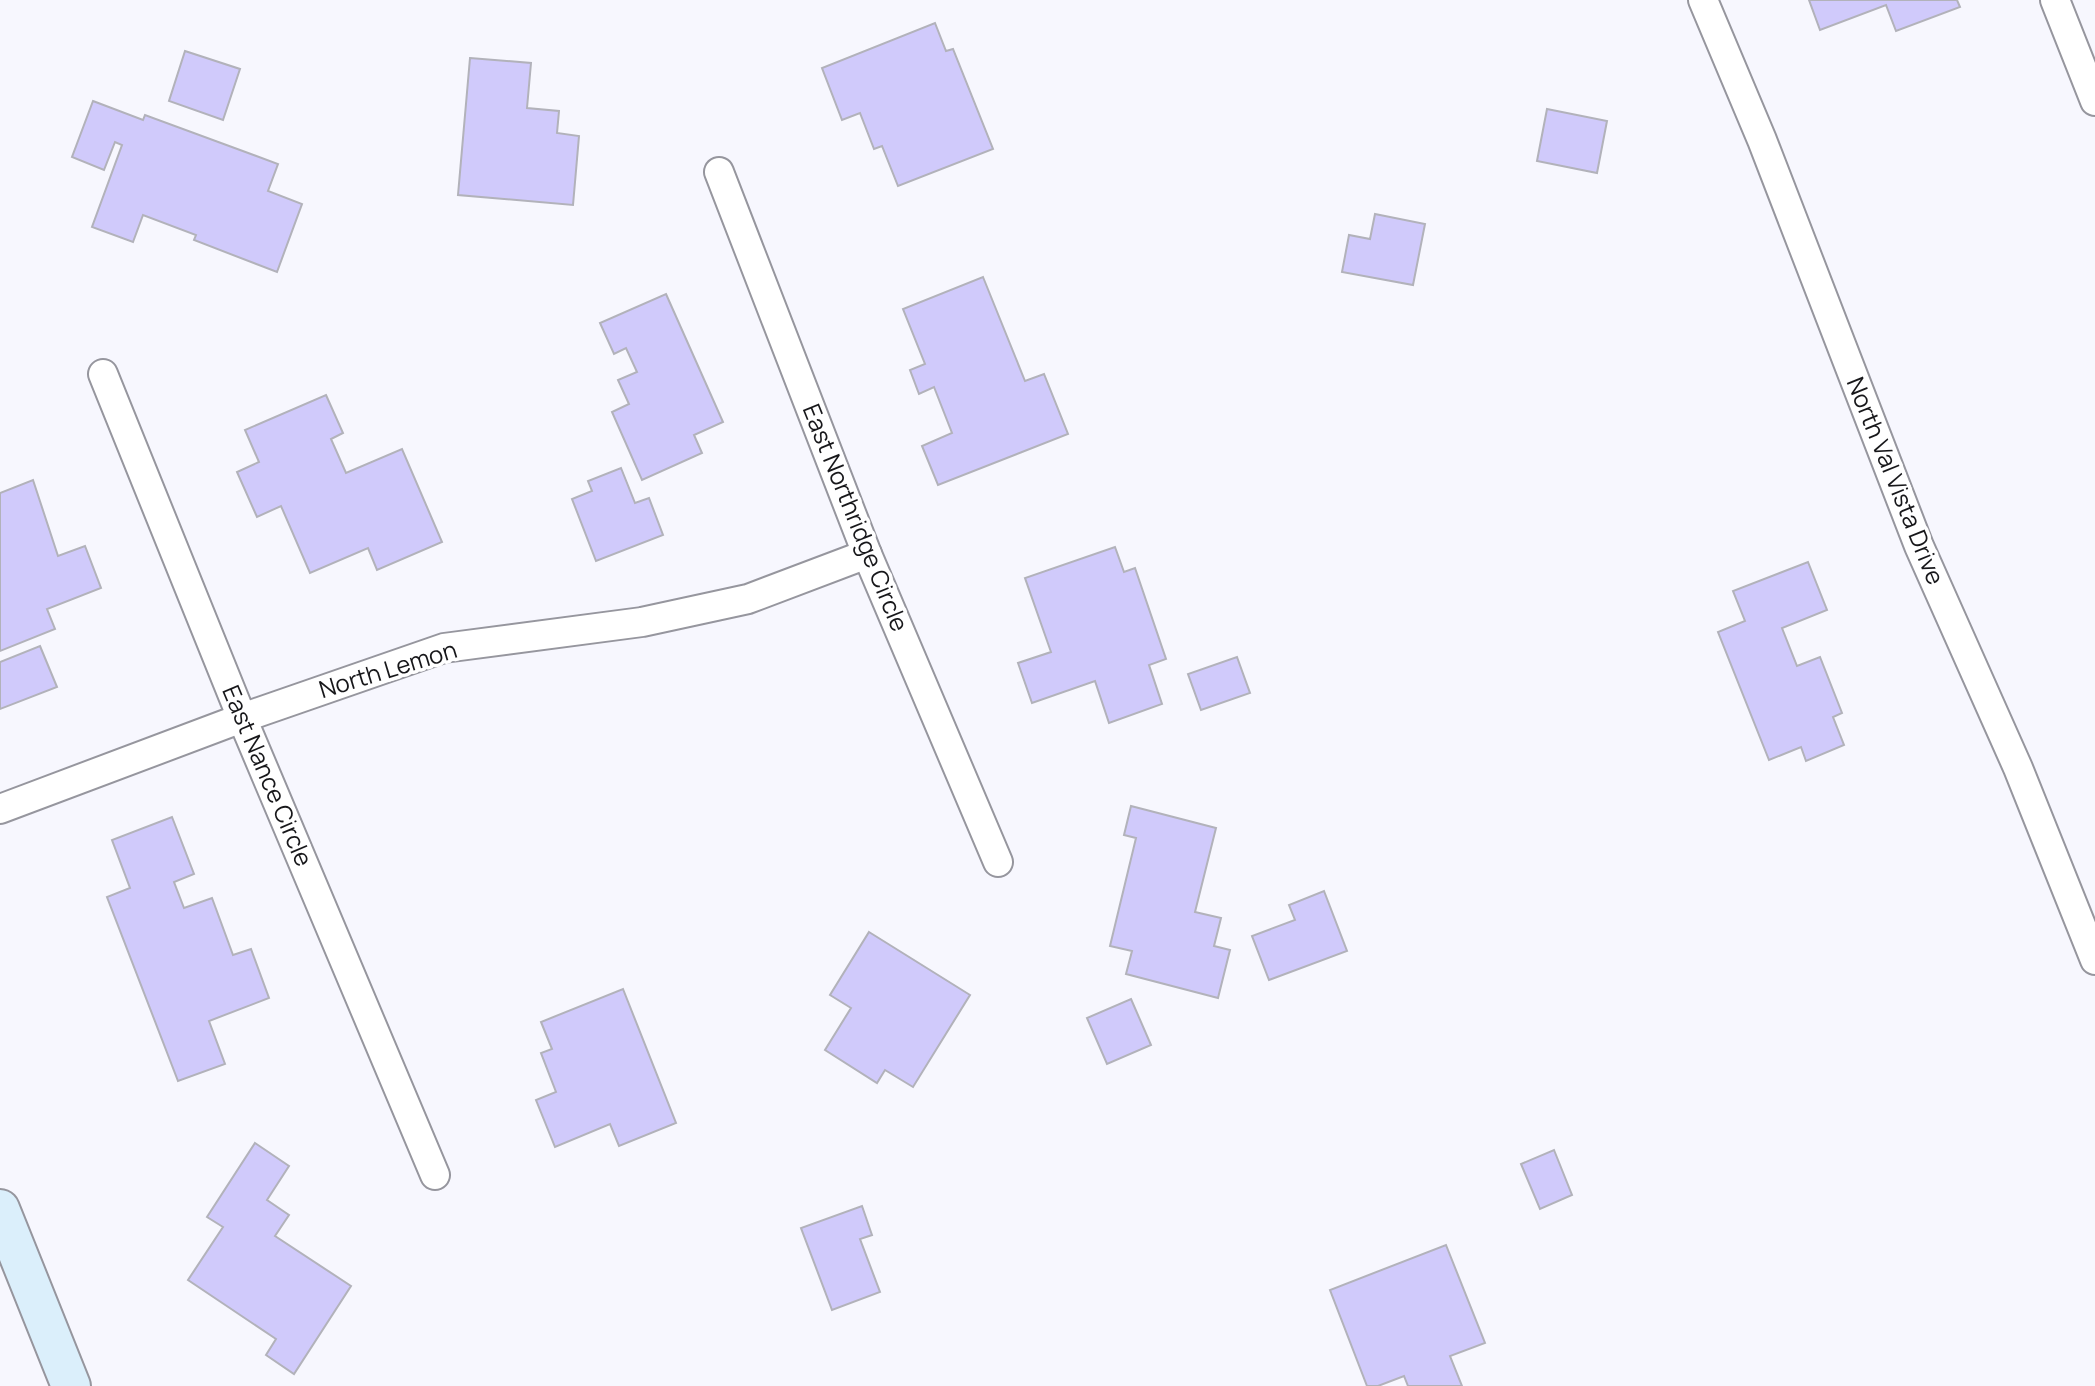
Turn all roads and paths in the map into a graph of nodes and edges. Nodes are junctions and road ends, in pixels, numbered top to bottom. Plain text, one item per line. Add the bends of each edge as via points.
1 (1703, 0) edge
2 (2055, 0) edge
3 (2095, 101) edge
4 (719, 172) dead end
5 (103, 374) dead end
6 (867, 554) junction
7 (242, 718) junction
8 (0, 809) edge
9 (998, 862) dead end
10 (2095, 960) edge
11 (435, 1175) dead end
12 (0, 1209) edge
13 (71, 1386) edge

1 - 10 street, North Val Vista Drive via 1919,546 2013,756
2 - 3 street
4 - 6 street, East Northridge Circle
5 - 7 street, East Nance Circle
6 - 7 street, North Lemon via 748,599 669,617 444,648
6 - 9 street, East Northridge Circle
7 - 8 street, North Lemon
7 - 11 street, East Nance Circle
12 - 13 main road

